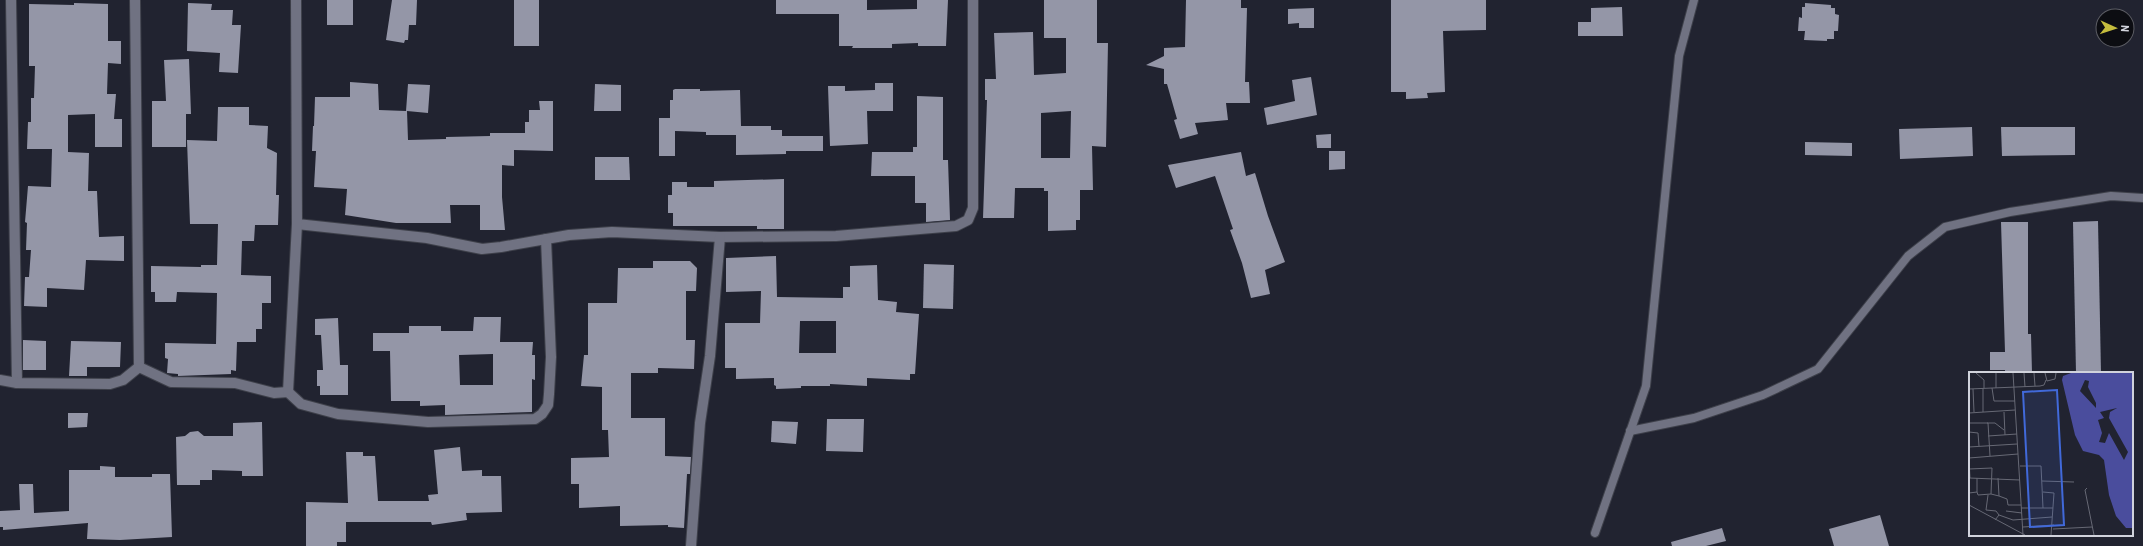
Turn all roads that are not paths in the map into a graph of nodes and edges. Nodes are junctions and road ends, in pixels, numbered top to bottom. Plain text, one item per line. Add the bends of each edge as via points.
1 (11, 0) edge
2 (135, 0) edge
3 (296, 0) edge
4 (973, 0) edge
5 (1694, 0) edge
6 (2143, 198) edge
7 (297, 224) junction
8 (720, 236) junction
9 (546, 239) junction
10 (139, 368) junction
11 (0, 380) edge
12 (17, 383) junction
13 (288, 392) junction
14 (1630, 431) junction
15 (1595, 533) dead end
16 (691, 546) edge

1 - 12 street
2 - 10 street
3 - 7 street
4 - 8 street via 973,208 968,220 956,226 836,236
5 - 14 lane via 1679,56 1646,386
6 - 14 lane via 2111,196 2010,212 1945,227 1908,256 1818,369 1749,400 1694,418
7 - 9 street via 426,238 482,248
7 - 13 street
8 - 9 street via 612,232
8 - 16 street via 710,356 700,423
9 - 13 street via 551,357 548,405 542,414 535,418 428,422 338,414 301,404
10 - 12 street via 123,380 110,384
10 - 13 street via 171,382 235,384 274,393
11 - 12 street
14 - 15 lane

